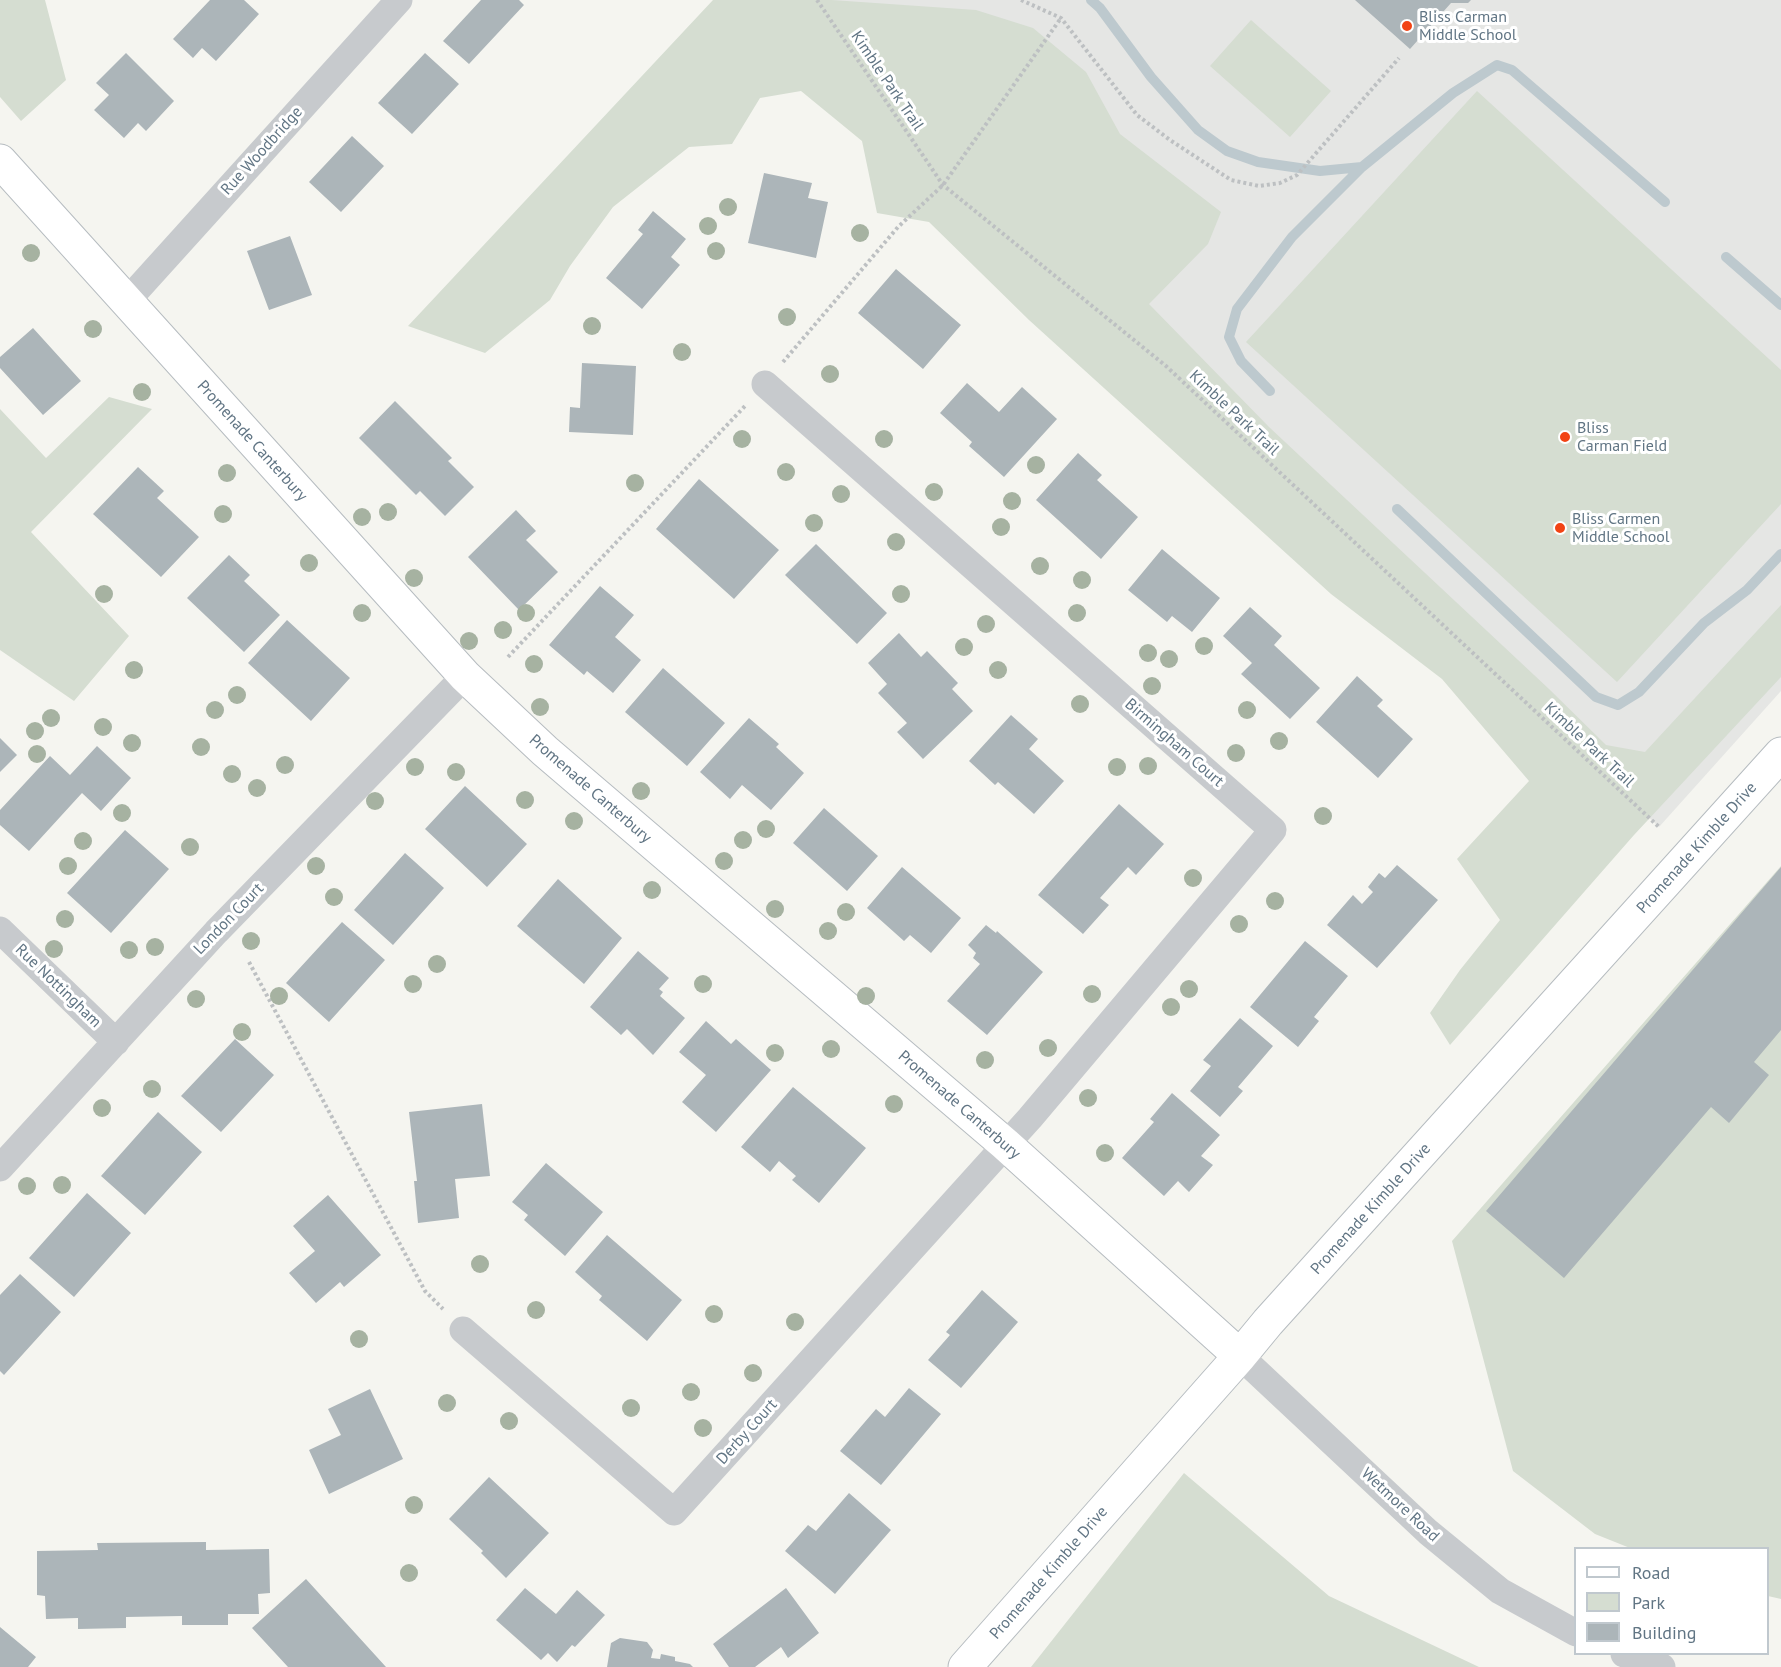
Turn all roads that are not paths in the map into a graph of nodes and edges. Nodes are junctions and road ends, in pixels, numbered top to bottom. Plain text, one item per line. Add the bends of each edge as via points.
1 (399, 0) edge
2 (0, 161) edge
3 (126, 302) junction
4 (765, 384) road end
5 (465, 676) junction
6 (1781, 754) edge
7 (0, 930) edge
8 (116, 1042) junction
9 (1005, 1144) junction
10 (0, 1168) edge
11 (463, 1330) road end
12 (1240, 1356) junction
13 (1574, 1632) edge
14 (1629, 1655) edge
15 (965, 1667) edge
16 (1662, 1667) edge

1 - 3 street, Rue Woodbridge
2 - 3 street, Promenade Canterbury
3 - 5 street, Promenade Canterbury
4 - 9 street, Birmingham Court via 1273,830
5 - 8 street, London Court via 216,932
5 - 9 street, Promenade Canterbury via 554,759
6 - 12 street, Promenade Kimble Drive
7 - 8 street, Rue Nottingham
8 - 10 street, London Court
9 - 11 street, Derby Court via 674,1512
9 - 12 street, Promenade Canterbury
12 - 13 street, Wetmore Road via 1446,1547 1500,1591
12 - 15 street, Promenade Kimble Drive
14 - 16 street

